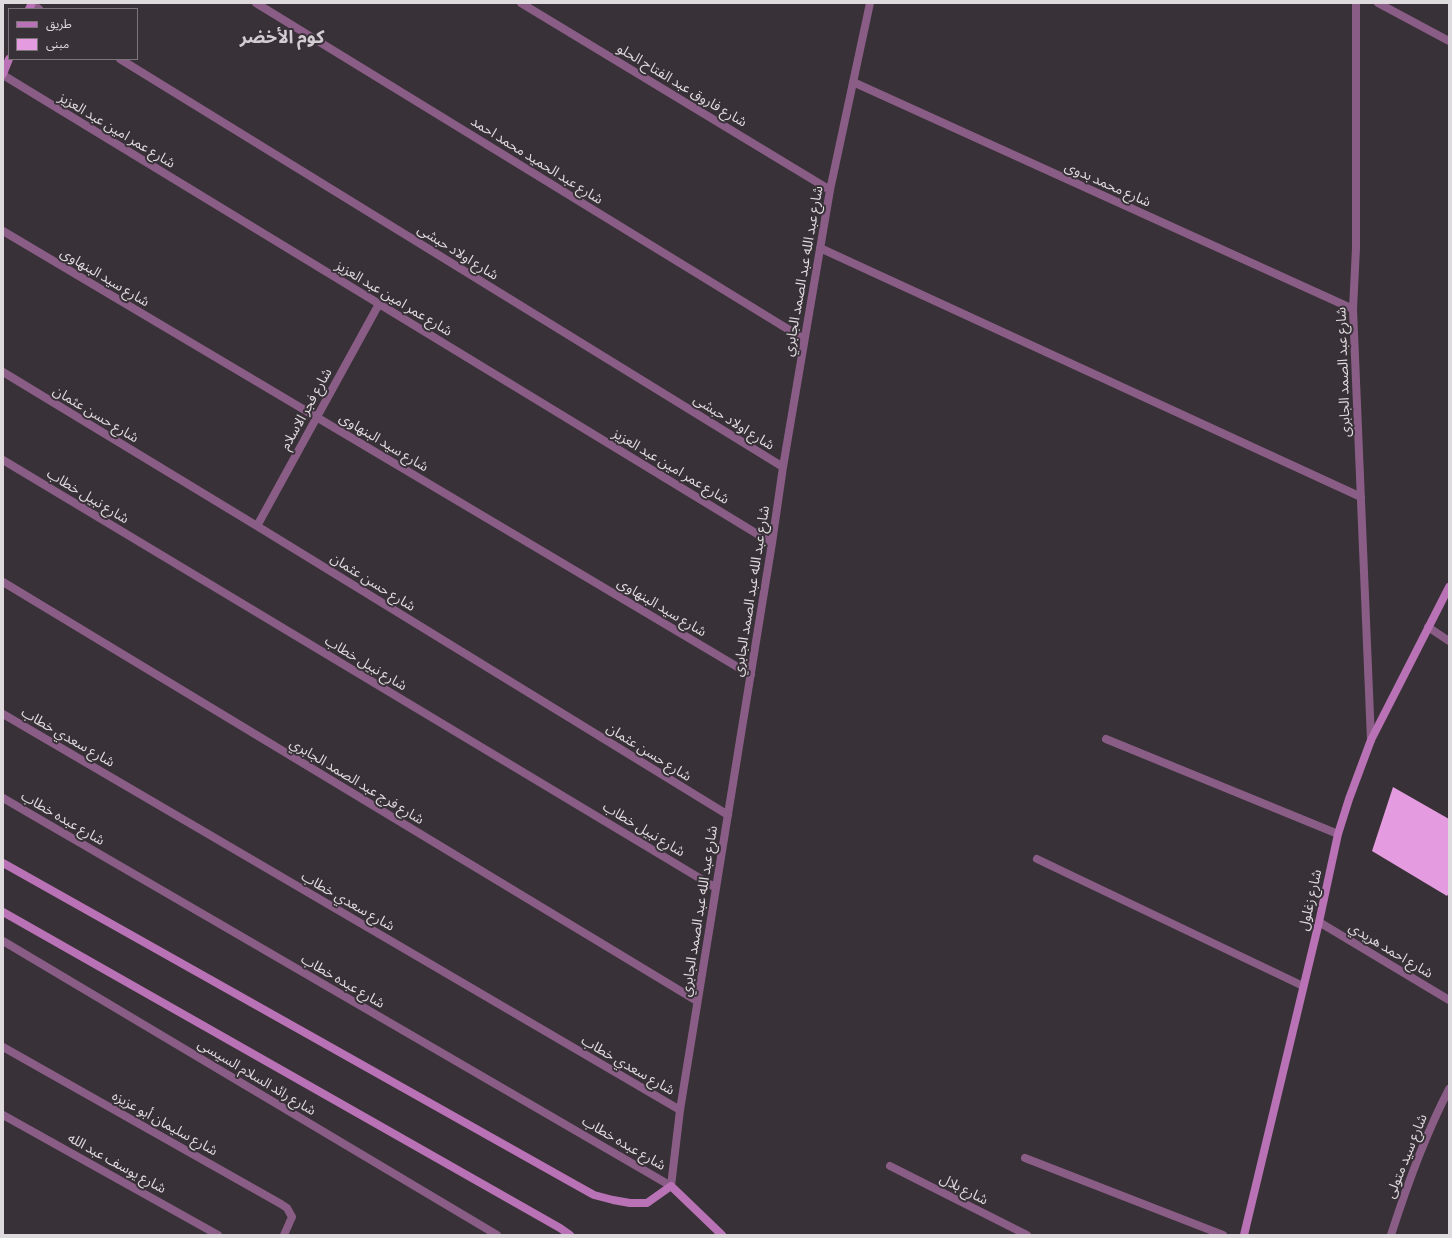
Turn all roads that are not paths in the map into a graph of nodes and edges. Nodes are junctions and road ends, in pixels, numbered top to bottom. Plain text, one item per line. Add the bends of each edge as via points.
1 (256, 3) edge
2 (521, 3) edge
3 (870, 3) edge
4 (1356, 3) edge
5 (1378, 3) edge
6 (1449, 41) edge
7 (9, 60) edge
8 (122, 60) edge
9 (3, 75) edge
10 (853, 82) junction
11 (830, 190) junction
12 (3, 231) edge
13 (820, 248) junction
14 (379, 304) junction
15 (1353, 309) junction
16 (804, 339) junction
17 (3, 372) edge
18 (317, 417) junction
19 (3, 460) edge
20 (783, 467) junction
21 (1361, 497) junction
22 (257, 526) junction
23 (772, 543) junction
24 (3, 582) edge
25 (1449, 587) edge
26 (1428, 628) junction
27 (1449, 641) edge
28 (751, 675) junction
29 (3, 714) edge
30 (1106, 739) dead end
31 (1371, 740) junction
32 (3, 798) edge
33 (728, 815) junction
34 (1338, 834) junction
35 (1037, 859) dead end
36 (3, 863) edge
37 (716, 888) junction
38 (3, 912) edge
39 (1319, 922) junction
40 (3, 941) edge
41 (1303, 986) junction
42 (1449, 1000) edge
43 (697, 1001) junction
44 (3, 1047) edge
45 (1449, 1089) edge
46 (680, 1110) junction
47 (3, 1115) edge
48 (1026, 1158) dead end
49 (890, 1166) dead end
50 (671, 1186) junction
51 (218, 1235) edge
52 (284, 1235) edge
53 (497, 1235) edge
54 (570, 1235) edge
55 (722, 1235) edge
56 (1027, 1235) edge
57 (1223, 1235) edge
58 (1244, 1235) edge
59 (1391, 1235) edge

1 - 16 street, شارع عبد الحميد محمد احمد
2 - 11 street, شارع فاروق عبد الفتاح الحلو
3 - 10 street, شارع عبد الله عبد الصمد الجابري
4 - 15 street, شارع عبد الصمد الجابرى via 1356,248
5 - 6 street
7 - 9 main road
8 - 20 street, شارع اولاد حبشى
9 - 14 street, شارع عمر امين عبد العزيز
10 - 11 street, شارع عبد الله عبد الصمد الجابري
10 - 15 street, شارع محمد بدوى
11 - 13 street, شارع عبد الله عبد الصمد الجابري
12 - 18 street, شارع سيد البنهاوى
13 - 16 street, شارع عبد الله عبد الصمد الجابري
13 - 21 street
14 - 18 street, شارع فجر الاسلام
14 - 23 street, شارع عمر امين عبد العزيز
15 - 21 street, شارع عبد الصمد الجابرى
16 - 20 street, شارع عبد الله عبد الصمد الجابري
17 - 22 street, شارع حسن عثمان
18 - 22 street, شارع فجر الاسلام
18 - 28 street, شارع سيد البنهاوى
19 - 37 street, شارع نبيل خطاب
20 - 23 street, شارع عبد الله عبد الصمد الجابري
21 - 31 street, شارع عبد الصمد الجابرى
22 - 33 street, شارع حسن عثمان
23 - 28 street, شارع عبد الله عبد الصمد الجابري
24 - 43 street, شارع فرج عبد الصمد الجابري
25 - 26 main road, شارع زغلول
26 - 27 street
26 - 31 main road, شارع زغلول
28 - 33 street, شارع عبد الله عبد الصمد الجابري
29 - 46 street, شارع سعدي خطاب
30 - 34 street
31 - 34 main road, شارع زغلول
32 - 50 street, شارع عبده خطاب
33 - 37 street, شارع عبد الله عبد الصمد الجابري
34 - 39 main road, شارع زغلول
35 - 41 street
36 - 50 main road via 594,1195 630,1203 647,1203
37 - 43 street, شارع عبد الله عبد الصمد الجابري
38 - 54 main road
39 - 41 main road, شارع زغلول
39 - 42 street, شارع احمد هريدي
40 - 53 street, شارع رائد السلام السيسى
41 - 58 main road, شارع زغلول
43 - 46 street, شارع عبد الله عبد الصمد الجابري
44 - 52 street, شارع سليمان أبو عزيزه via 287,1208 292,1217
45 - 59 street, شارع سيد متولى via 1404,1192
46 - 50 street, شارع عبد الله عبد الصمد الجابري
47 - 51 street, شارع يوسف عبد الله
48 - 57 street
49 - 56 street, شارع بلال
50 - 55 main road

